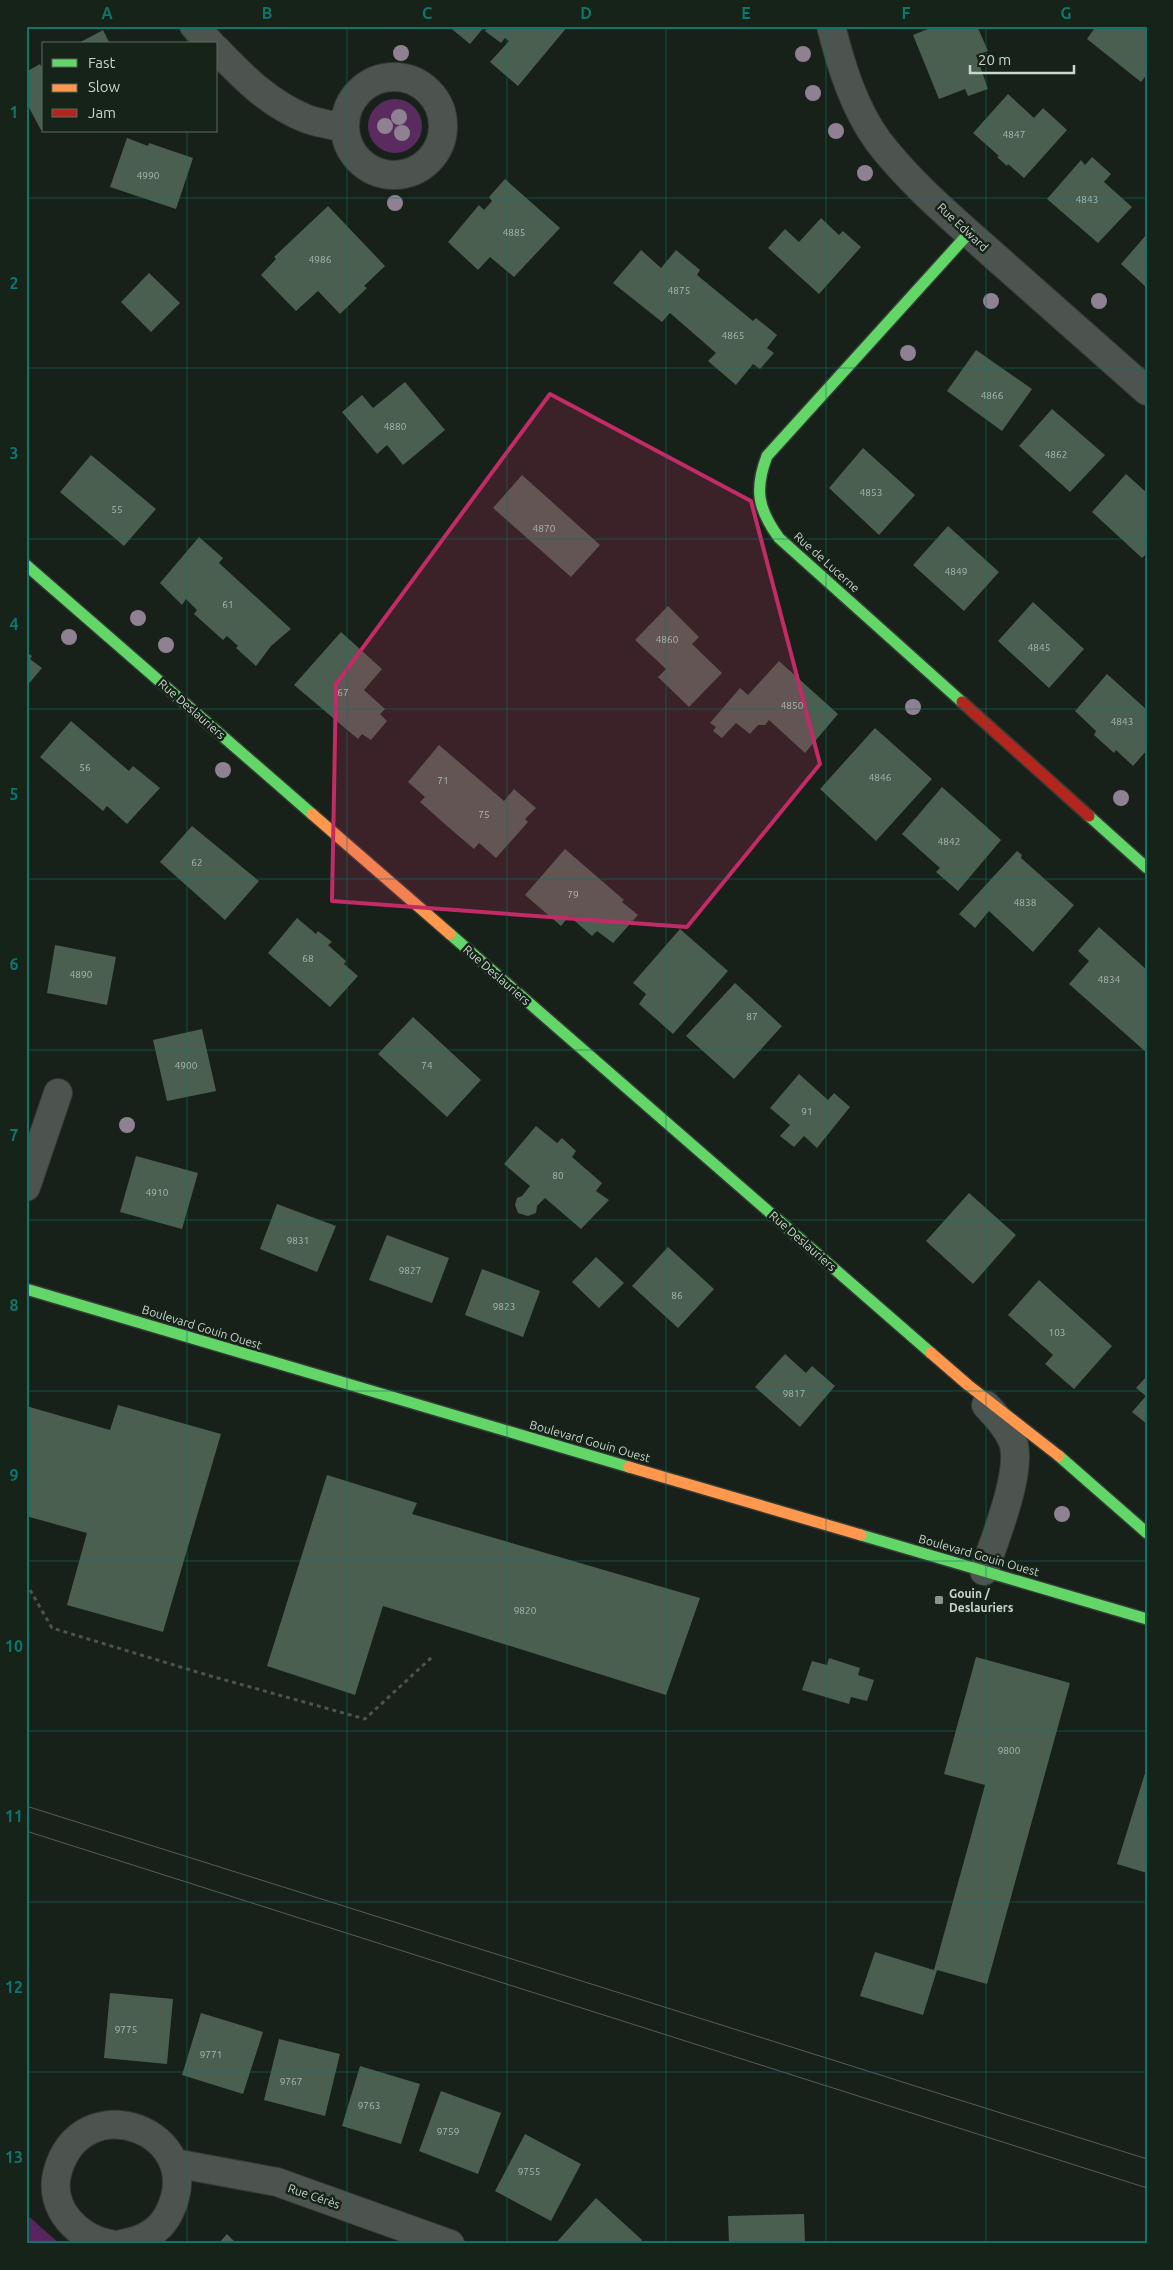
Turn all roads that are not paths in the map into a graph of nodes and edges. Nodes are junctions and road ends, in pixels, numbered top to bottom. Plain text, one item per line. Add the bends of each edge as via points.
1 (194, 26) edge
2 (831, 26) edge
3 (209, 42) edge
4 (218, 51) edge
5 (344, 128) dead end
6 (969, 233) junction
7 (1147, 391) edge
8 (26, 566) edge
9 (1147, 868) edge
10 (58, 1093) dead end
11 (26, 1187) edge
12 (26, 1289) edge
13 (968, 1385) junction
14 (1147, 1534) edge
15 (984, 1571) junction
16 (1147, 1619) edge
17 (174, 2163) junction
18 (110, 2244) edge
19 (120, 2244) edge
20 (450, 2244) edge

1 - 3 street
2 - 6 street, Rue Edward via 855,100 878,140 904,171
4 - 5 street via 272,102 308,119
6 - 7 street, Rue Edward
6 - 9 street, Rue de Lucerne via 767,456 761,470 759,502 766,521 779,538
8 - 13 street, Rue Deslauriers
10 - 11 street
12 - 15 street, Boulevard Gouin Ouest
13 - 14 street, Rue Deslauriers via 1070,1464
13 - 15 street, Rue Deslauriers via 1008,1431 1015,1455 1012,1481
15 - 16 street, Boulevard Gouin Ouest
17 - 18 street via 164,2145 148,2132 129,2124 96,2128 74,2141 58,2169 57,2198 65,2216 78,2231 95,2241
17 - 19 street via 178,2182 175,2202 166,2220 152,2234
17 - 20 street, Rue Cérès via 277,2182

